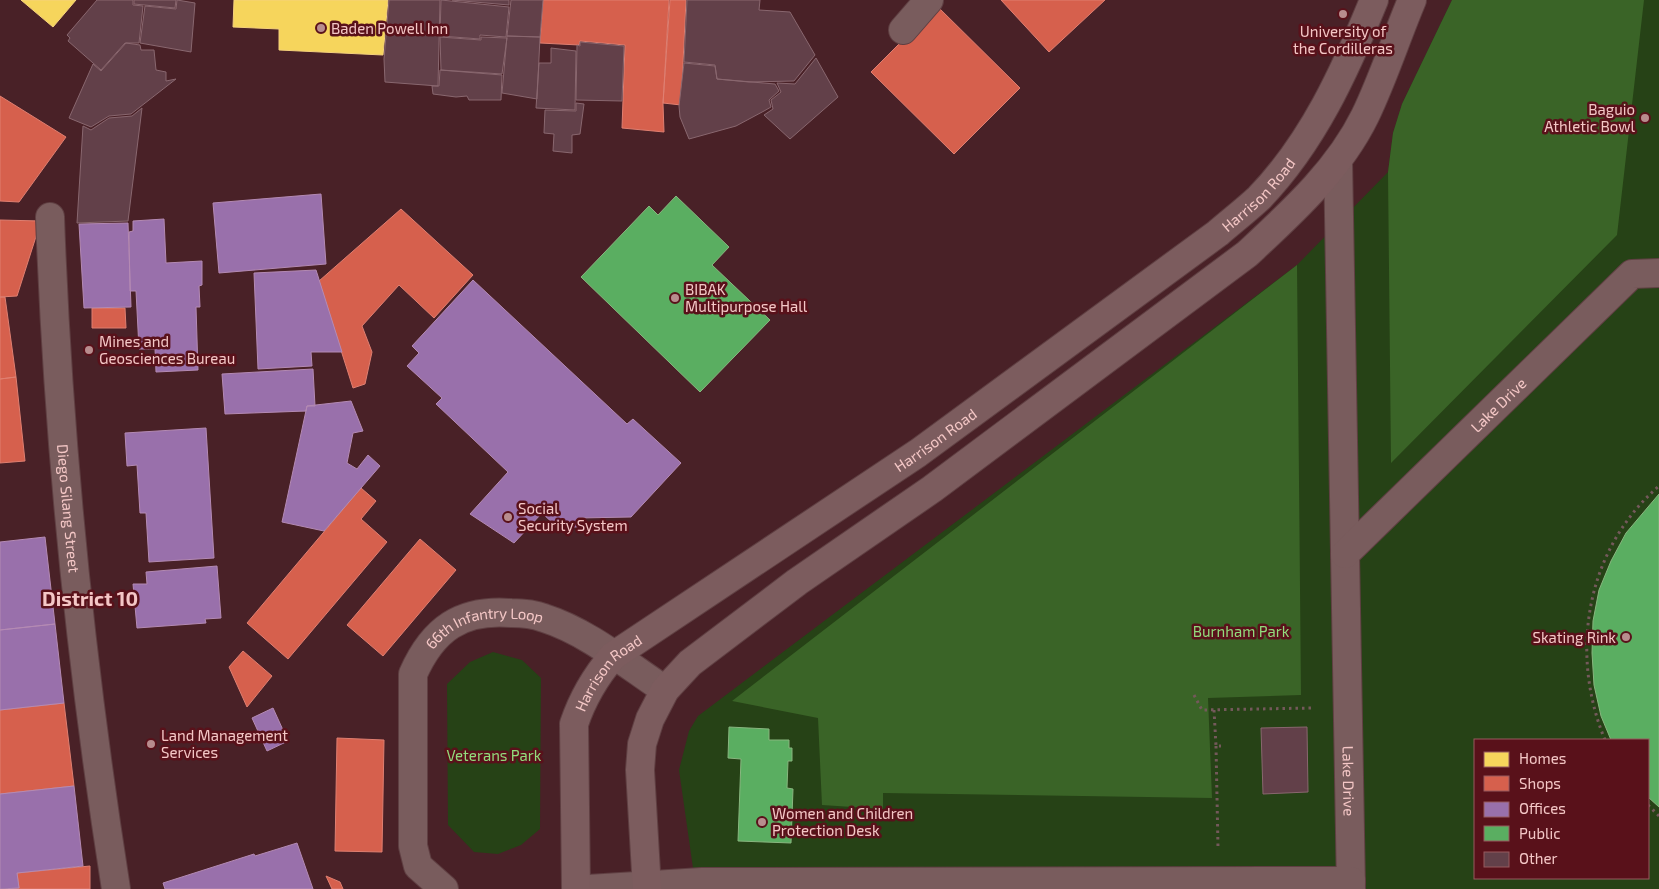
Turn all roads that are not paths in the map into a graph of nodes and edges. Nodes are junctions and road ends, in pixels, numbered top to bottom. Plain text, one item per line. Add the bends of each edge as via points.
1 (929, 0) edge
2 (1374, 0) edge
3 (1412, 0) edge
4 (902, 30) dead end
5 (1338, 160) junction
6 (50, 217) dead end
7 (1659, 273) edge
8 (1345, 554) junction
9 (613, 656) junction
10 (665, 690) junction
11 (1351, 885) edge
12 (647, 887) edge
13 (116, 889) edge
14 (444, 889) edge
15 (576, 889) edge
16 (588, 889) edge

1 - 4 street
2 - 9 highway, Harrison Road via 1328,103 1293,156 1259,198 1218,233 918,453
3 - 5 highway via 1364,117
5 - 8 street, Lake Drive
5 - 10 highway via 1293,212 1240,260 932,489 797,582 697,657
6 - 13 street, Diego Silang Street via 55,351 75,582
7 - 8 street, Lake Drive via 1632,274
8 - 11 street, Lake Drive
9 - 10 street, 66th Infantry Loop
9 - 14 street, 66th Infantry Loop via 576,632 545,618 492,611 452,623 422,654 413,674 413,846 418,866
9 - 15 highway, Harrison Road via 593,679 574,724
10 - 12 highway via 642,744 640,770
11 - 12 street via 702,882
12 - 16 street

